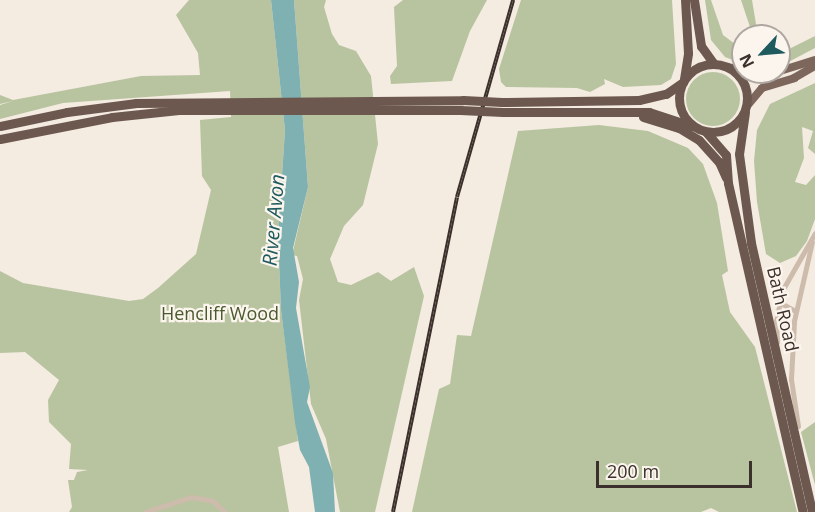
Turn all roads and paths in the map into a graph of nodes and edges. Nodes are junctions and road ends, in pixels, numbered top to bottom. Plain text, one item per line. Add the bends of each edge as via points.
1 (685, 0) edge
2 (694, 0) edge
3 (815, 60) edge
4 (714, 64) junction
5 (815, 66) edge
6 (727, 67) junction
7 (684, 80) junction
8 (225, 105) junction
9 (502, 107) junction
10 (746, 109) junction
11 (589, 111) junction
12 (0, 126) edge
13 (694, 127) junction
14 (706, 132) junction
15 (0, 139) edge
16 (728, 183) junction
17 (815, 233) edge
18 (812, 242) junction
19 (779, 302) junction
20 (795, 311) junction
21 (780, 371) junction
22 (798, 426) dead end
23 (145, 512) edge
24 (225, 512) edge
25 (803, 512) edge
26 (812, 512) edge

1 - 7 highway via 688,53
2 - 4 highway via 701,46
3 - 6 main road via 767,75
4 - 6 highway
4 - 7 highway via 698,67
5 - 10 main road via 757,91
6 - 10 highway via 743,81
7 - 9 highway via 662,96
7 - 13 highway via 681,109
8 - 9 highway, bridge
8 - 12 highway via 108,106
8 - 15 highway via 112,117
9 - 11 highway
10 - 14 highway via 728,129
10 - 21 highway, Bath Road via 738,147 740,170 752,249
11 - 13 highway via 649,112
11 - 16 highway via 640,116 679,128 708,147
13 - 14 highway
14 - 16 highway, Bath Road via 724,150
16 - 25 highway, Bath Road
17 - 18 street
18 - 19 street via 790,274
18 - 20 street
19 - 20 street
19 - 21 street via 776,321
20 - 22 street via 791,379
21 - 26 highway, Bath Road
23 - 24 street via 190,497 213,501

